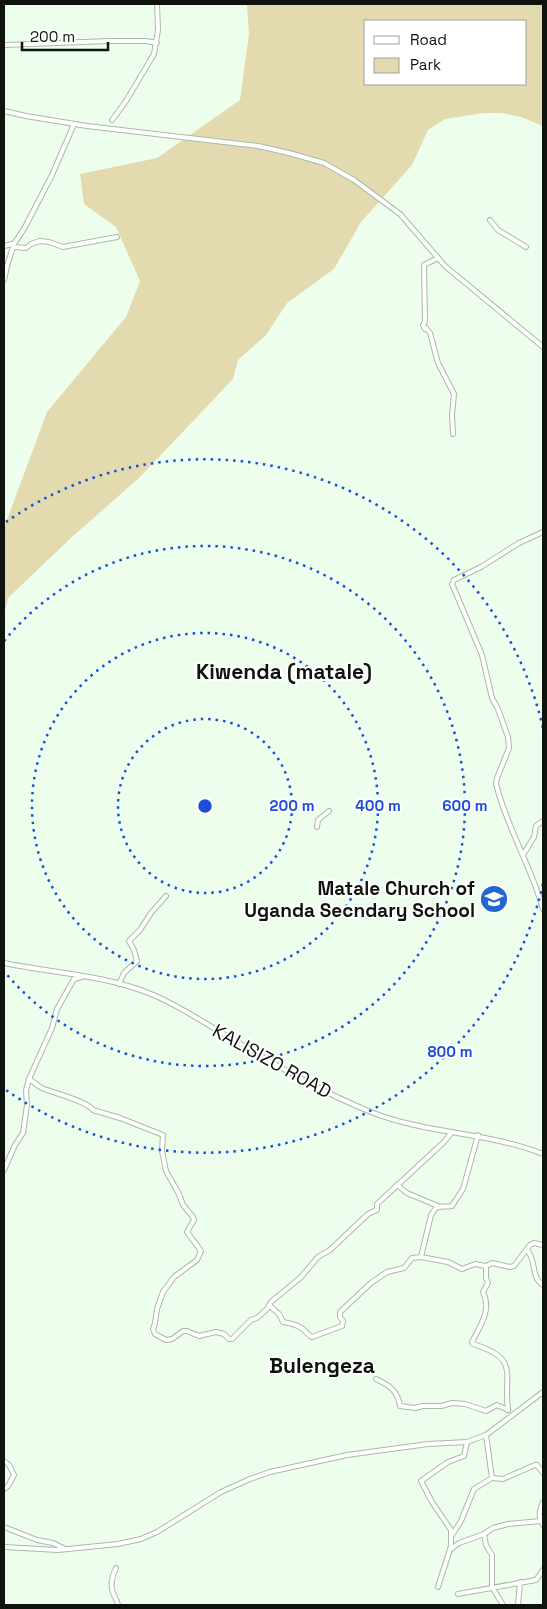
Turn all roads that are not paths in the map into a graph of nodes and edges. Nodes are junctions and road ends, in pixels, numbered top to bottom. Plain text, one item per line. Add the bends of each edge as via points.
1 (158, 4) edge
2 (157, 43) junction
3 (4, 45) edge
4 (4, 110) edge
5 (112, 120) dead end
6 (74, 124) junction
7 (490, 220) dead end
8 (117, 237) dead end
9 (4, 246) edge
10 (526, 246) dead end
11 (14, 247) junction
12 (438, 258) junction
13 (4, 280) edge
14 (543, 347) edge
15 (453, 434) dead end
16 (543, 532) edge
17 (329, 812) dead end
18 (543, 821) edge
19 (317, 827) dead end
20 (523, 855) junction
21 (166, 896) dead end
22 (543, 909) edge
23 (4, 963) edge
24 (84, 976) junction
25 (119, 984) junction
26 (29, 1079) junction
27 (452, 1132) junction
28 (478, 1135) junction
29 (543, 1154) edge
30 (4, 1170) edge
31 (397, 1185) junction
32 (438, 1206) junction
33 (543, 1245) edge
34 (527, 1250) junction
35 (421, 1257) junction
36 (486, 1266) junction
37 (543, 1285) edge
38 (270, 1306) junction
39 (376, 1379) dead end
40 (543, 1392) edge
41 (508, 1410) junction
42 (515, 1414) junction
43 (486, 1435) junction
44 (467, 1442) junction
45 (4, 1461) edge
46 (543, 1473) edge
47 (492, 1478) junction
48 (4, 1489) edge
49 (543, 1502) edge
50 (542, 1523) edge
51 (4, 1527) edge
52 (484, 1534) junction
53 (451, 1537) junction
54 (4, 1547) edge
55 (67, 1550) junction
56 (450, 1550) junction
57 (116, 1568) dead end
58 (543, 1570) edge
59 (520, 1582) junction
60 (438, 1587) dead end
61 (492, 1587) junction
62 (458, 1594) dead end
63 (118, 1605) edge
64 (503, 1605) edge
65 (518, 1605) edge

1 - 2 street
2 - 3 street via 109,41
2 - 5 street via 154,54
4 - 6 street
6 - 11 street
6 - 12 street via 258,146 317,160 354,180 394,209
7 - 10 street via 498,230
8 - 11 street via 63,247 40,241 26,248
9 - 11 street via 12,244
11 - 13 street
12 - 14 street
12 - 15 street via 424,265 423,325 430,332 438,363 454,394
16 - 20 street via 452,582 482,655 492,698 508,737 508,748 496,784
17 - 19 street via 318,820
18 - 20 street via 536,826 534,838
20 - 22 street
21 - 25 street via 129,941 137,961 124,973
23 - 24 street, KALISIZO ROAD
24 - 25 street, KALISIZO ROAD
24 - 26 street via 74,979 57,1009
25 - 27 street, KALISIZO ROAD via 167,1002 343,1100 392,1119
26 - 30 street via 22,1133
26 - 38 street via 43,1089 90,1106 93,1110 163,1135 166,1171 183,1205 193,1217 187,1232 201,1251 197,1260 174,1277 163,1292 153,1329 155,1334 168,1340 183,1331 199,1336 216,1332 230,1340
27 - 28 street, KALISIZO ROAD
27 - 31 street
28 - 29 street, KALISIZO ROAD
28 - 32 street via 463,1189 452,1206
31 - 32 street via 407,1193
31 - 38 street via 376,1204 376,1210 318,1257
32 - 35 street via 432,1215
33 - 34 street via 532,1244
34 - 36 street via 512,1267 492,1262
34 - 37 street via 532,1256 534,1272
35 - 36 street via 448,1262 462,1269 475,1264
35 - 38 street via 412,1258 404,1268 387,1272 371,1283 340,1312 342,1326 312,1337 294,1324 283,1322
36 - 41 street via 488,1283 483,1292 487,1300 486,1312 472,1342 491,1351 506,1364
39 - 41 street via 395,1390 402,1407 452,1403 486,1410 497,1405
40 - 42 street
41 - 42 street
42 - 43 street
43 - 44 street
43 - 47 street
44 - 53 street via 464,1456 448,1462 421,1481 450,1528
44 - 55 street via 366,1452 270,1472 221,1492 141,1539
45 - 48 street via 14,1475
46 - 47 street via 535,1464 503,1479
47 - 53 street via 474,1489
49 - 50 street via 539,1510
50 - 52 street via 506,1524 491,1528
51 - 55 street
52 - 56 street via 467,1539
52 - 61 street via 492,1555
53 - 56 street
54 - 55 street
56 - 60 street
57 - 63 street via 111,1584
58 - 59 street via 536,1580
59 - 61 street
59 - 65 street
61 - 62 street
61 - 64 street

